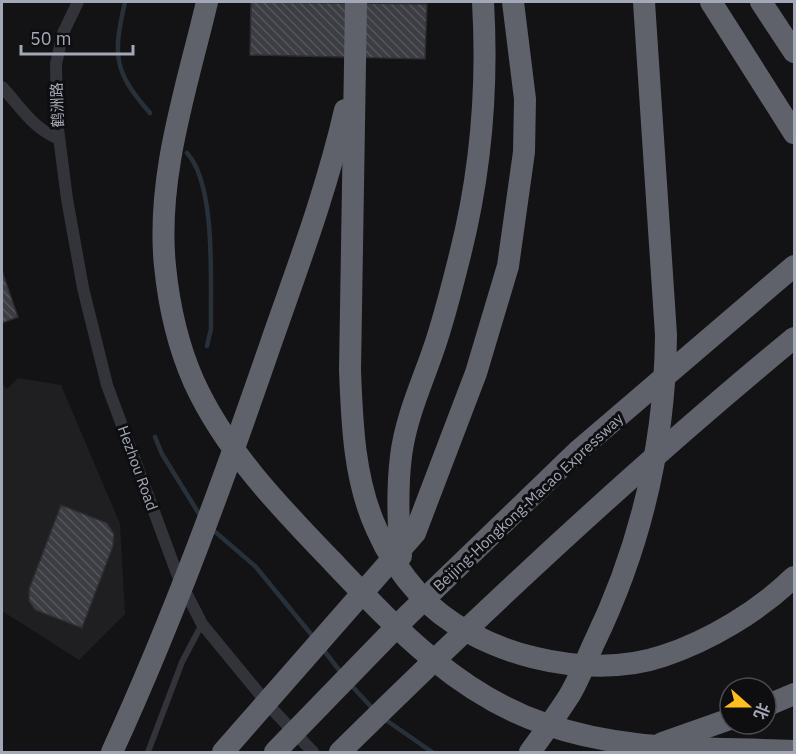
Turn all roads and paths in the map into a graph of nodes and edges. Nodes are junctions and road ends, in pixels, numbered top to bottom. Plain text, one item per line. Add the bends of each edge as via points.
1 (78, 2) edge
2 (207, 2) edge
3 (357, 2) edge
4 (483, 2) edge
5 (513, 2) edge
6 (644, 2) edge
7 (711, 2) edge
8 (761, 2) edge
9 (795, 52) edge
10 (355, 61) junction
11 (2, 87) edge
12 (795, 133) edge
13 (59, 139) junction
14 (795, 266) edge
15 (795, 338) edge
16 (402, 573) junction
17 (795, 578) edge
18 (202, 624) junction
19 (795, 694) edge
20 (778, 701) edge
21 (718, 723) edge
22 (795, 751) edge
23 (112, 753) edge
24 (148, 753) edge
25 (223, 753) edge
26 (275, 753) edge
27 (313, 753) edge
28 (340, 753) edge
29 (530, 753) edge
30 (635, 753) edge

1 - 13 street, 鹤洲路 via 63,33 56,64
2 - 22 highway via 174,138 165,263 171,306 194,382 249,469 305,534 420,650 508,709 571,733 638,746
3 - 10 highway
4 - 16 highway via 485,102 461,253 438,338 408,420 401,454 398,491
5 - 25 highway via 525,99 524,152 508,266 476,372 415,533
6 - 29 highway via 666,335 661,421 640,528 616,598 570,694
7 - 12 highway
8 - 9 highway
10 - 16 highway via 352,430 362,489 376,529
10 - 23 highway via 340,133 319,204 210,517
11 - 13 street via 32,124
13 - 18 street, Hezhou Road via 83,288 107,385 179,579
14 - 26 highway, Beijing-Hongkong-Macao Expressway via 579,450 408,615
15 - 28 highway via 618,488 449,644
16 - 17 highway via 420,595 477,636 544,660 581,665 662,657 705,639
18 - 24 lane via 182,662
18 - 27 street, Hezhou Road
19 - 20 highway
21 - 30 highway

